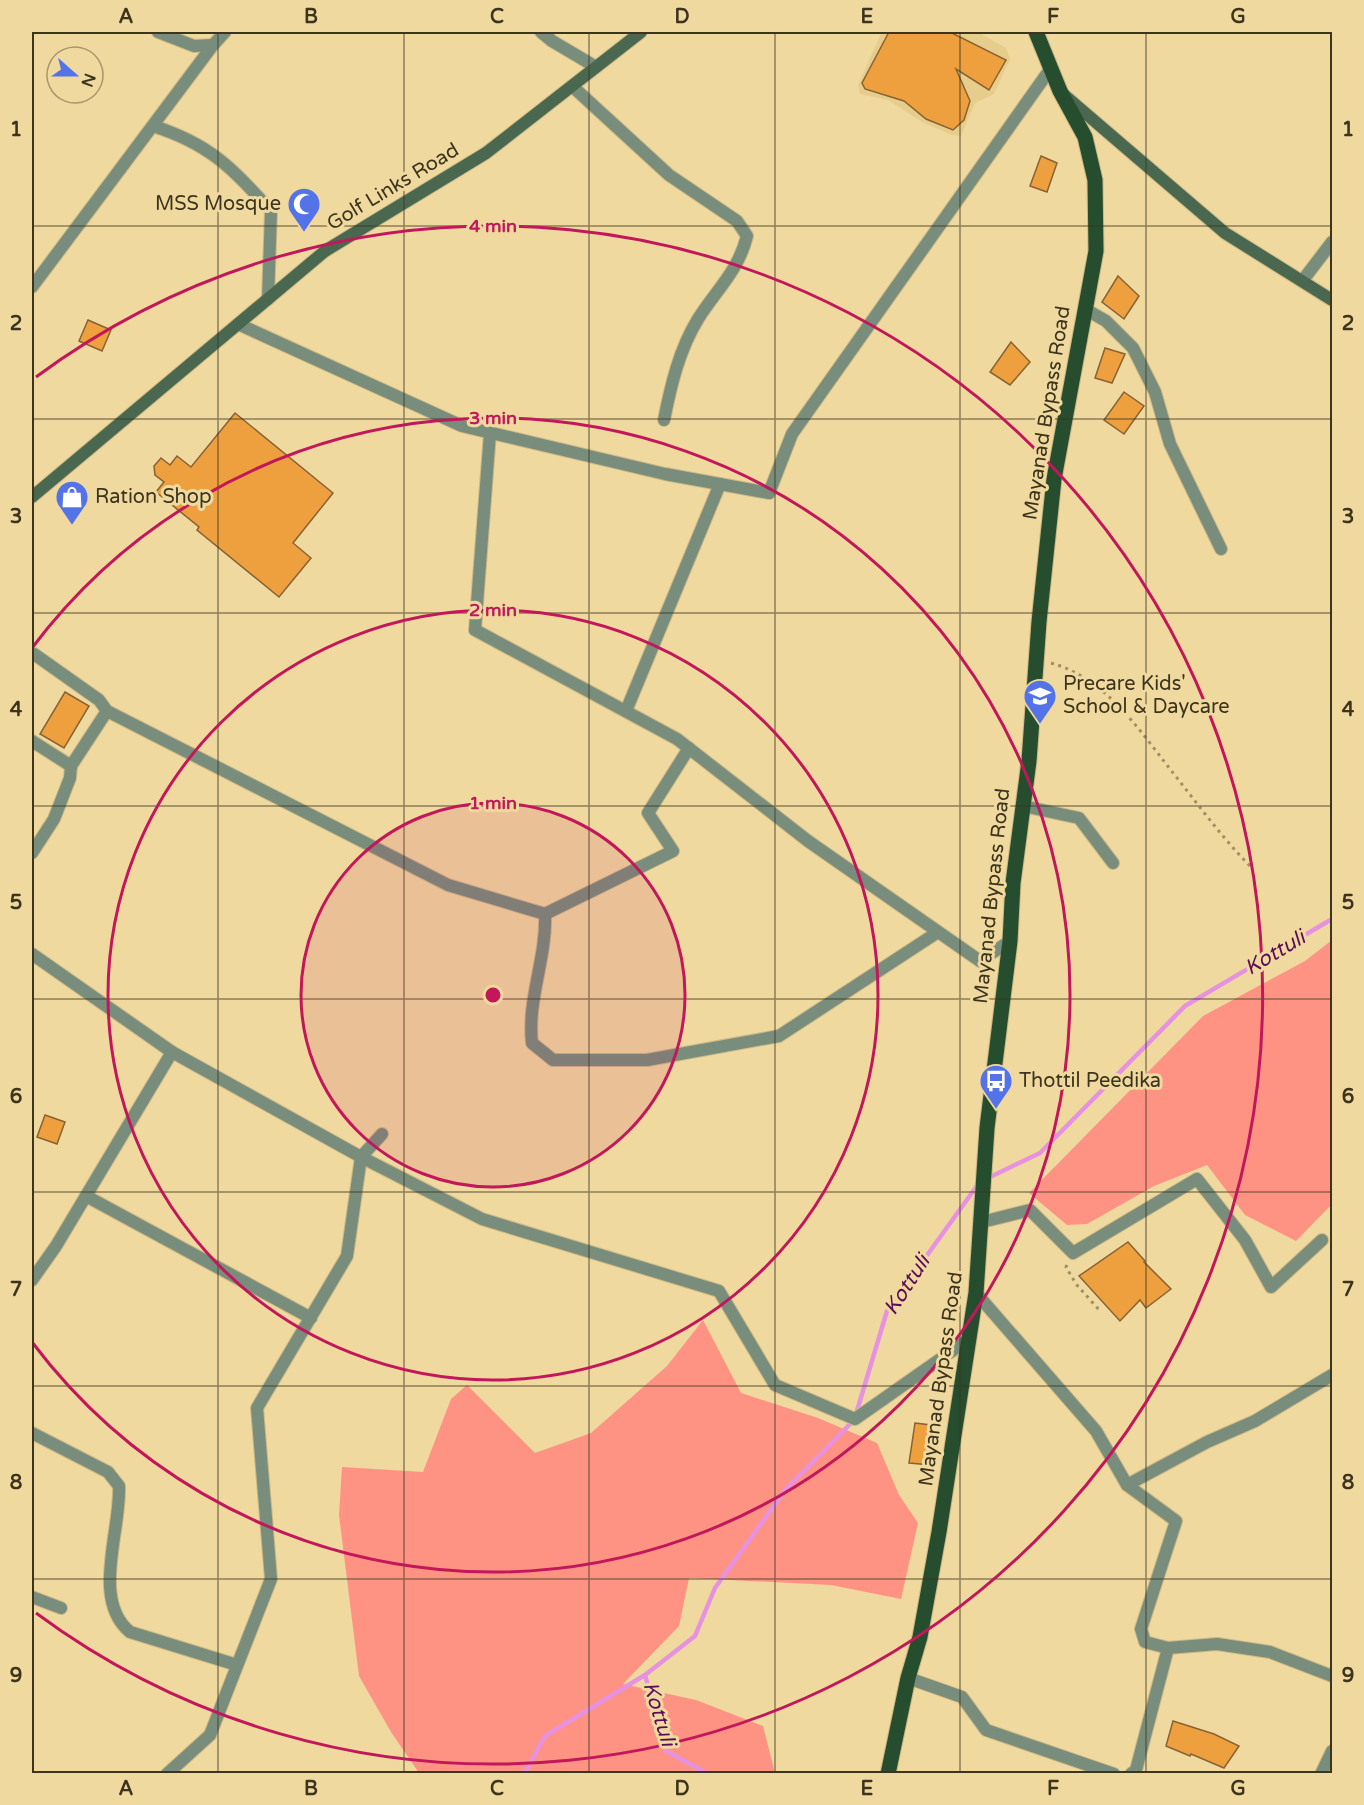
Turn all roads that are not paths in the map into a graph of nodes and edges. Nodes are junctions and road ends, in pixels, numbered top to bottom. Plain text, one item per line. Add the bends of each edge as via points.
1 (158, 32) edge
2 (225, 32) edge
3 (541, 32) edge
4 (641, 32) edge
5 (1036, 32) edge
6 (213, 45) junction
7 (596, 67) junction
8 (1051, 68) junction
9 (572, 86) junction
10 (1060, 91) junction
11 (1076, 120) junction
12 (1099, 125) junction
13 (153, 126) junction
14 (1332, 242) edge
15 (1303, 280) junction
16 (32, 287) edge
17 (268, 299) junction
18 (1332, 300) edge
19 (1085, 309) junction
20 (238, 324) junction
21 (664, 420) dead end
22 (490, 433) junction
23 (720, 484) junction
24 (32, 497) edge
25 (1221, 549) dead end
26 (34, 654) dead end
27 (107, 711) junction
28 (626, 711) junction
29 (32, 741) edge
30 (689, 748) junction
31 (70, 766) junction
32 (1023, 806) junction
33 (32, 853) edge
34 (1113, 863) dead end
35 (545, 914) junction
36 (938, 932) junction
37 (1010, 941) junction
38 (32, 954) edge
39 (172, 1052) junction
40 (382, 1134) dead end
41 (361, 1157) junction
42 (86, 1196) junction
43 (982, 1219) junction
44 (1322, 1240) dead end
45 (32, 1280) edge
46 (976, 1293) junction
47 (310, 1318) junction
48 (969, 1339) junction
49 (1332, 1375) edge
50 (32, 1433) edge
51 (1127, 1485) junction
52 (32, 1597) edge
53 (61, 1608) dead end
54 (1168, 1648) junction
55 (237, 1665) junction
56 (1332, 1676) edge
57 (908, 1678) junction
58 (1332, 1751) edge
59 (167, 1773) edge
60 (888, 1773) edge
61 (1114, 1773) edge
62 (1131, 1773) edge
63 (1321, 1773) edge

1 - 6 street via 194,46
2 - 6 street
3 - 7 street
4 - 7 main road, Golf Links Road
5 - 8 main road, Mayanad Bypass Road
6 - 13 street
7 - 9 main road, Golf Links Road
8 - 10 main road, Mayanad Bypass Road
8 - 23 street via 792,434 769,493
9 - 17 main road, Golf Links Road via 486,153 325,251
9 - 21 street via 669,175 737,221 747,236 743,253 725,285 698,318 681,351
10 - 11 main road, Mayanad Bypass Road
10 - 12 main road
11 - 12 main road
11 - 19 main road, Mayanad Bypass Road via 1085,137 1095,180 1096,251
12 - 15 main road via 1225,233
13 - 16 street
13 - 17 street via 184,136 231,167 271,211
14 - 15 street
15 - 18 main road
17 - 20 main road, Golf Links Road
19 - 25 street via 1106,321 1133,348 1155,392 1170,444
19 - 32 main road, Mayanad Bypass Road via 1054,479
20 - 22 street via 462,426
20 - 24 main road, Golf Links Road
22 - 23 street
22 - 28 street via 475,630
23 - 28 street
26 - 27 street via 99,700
27 - 31 street
27 - 35 street via 448,885
28 - 30 street
29 - 31 street
30 - 35 street via 648,813 673,851
30 - 36 street via 808,841
31 - 33 street via 70,778 54,819
32 - 34 street via 1079,818
32 - 37 main road, Mayanad Bypass Road
35 - 36 street via 546,930 530,1023 532,1043 553,1060 647,1059 779,1036
36 - 37 street via 980,961
37 - 43 main road, Mayanad Bypass Road via 987,1128
38 - 39 street
39 - 41 street
39 - 42 street
40 - 41 street
41 - 47 street via 347,1256
41 - 48 street via 482,1219 719,1292 775,1385 855,1419
42 - 45 street
42 - 47 street
43 - 44 street via 1030,1210 1072,1252 1197,1179 1245,1240 1271,1287
43 - 46 main road, Mayanad Bypass Road
46 - 48 main road, Mayanad Bypass Road
46 - 51 street via 1096,1431
47 - 55 street via 257,1408 271,1579
48 - 57 main road, Mayanad Bypass Road via 939,1532 920,1637
49 - 51 street via 1255,1422 1207,1442
50 - 55 street via 108,1472 118,1486 109,1593 118,1622 130,1632
51 - 54 street via 1176,1521 1141,1629 1145,1642
52 - 53 street
54 - 56 street via 1217,1644 1270,1652
54 - 62 street via 1136,1770
55 - 59 street via 210,1735
57 - 60 main road, Mayanad Bypass Road
57 - 61 street via 963,1697 986,1730
58 - 63 street

